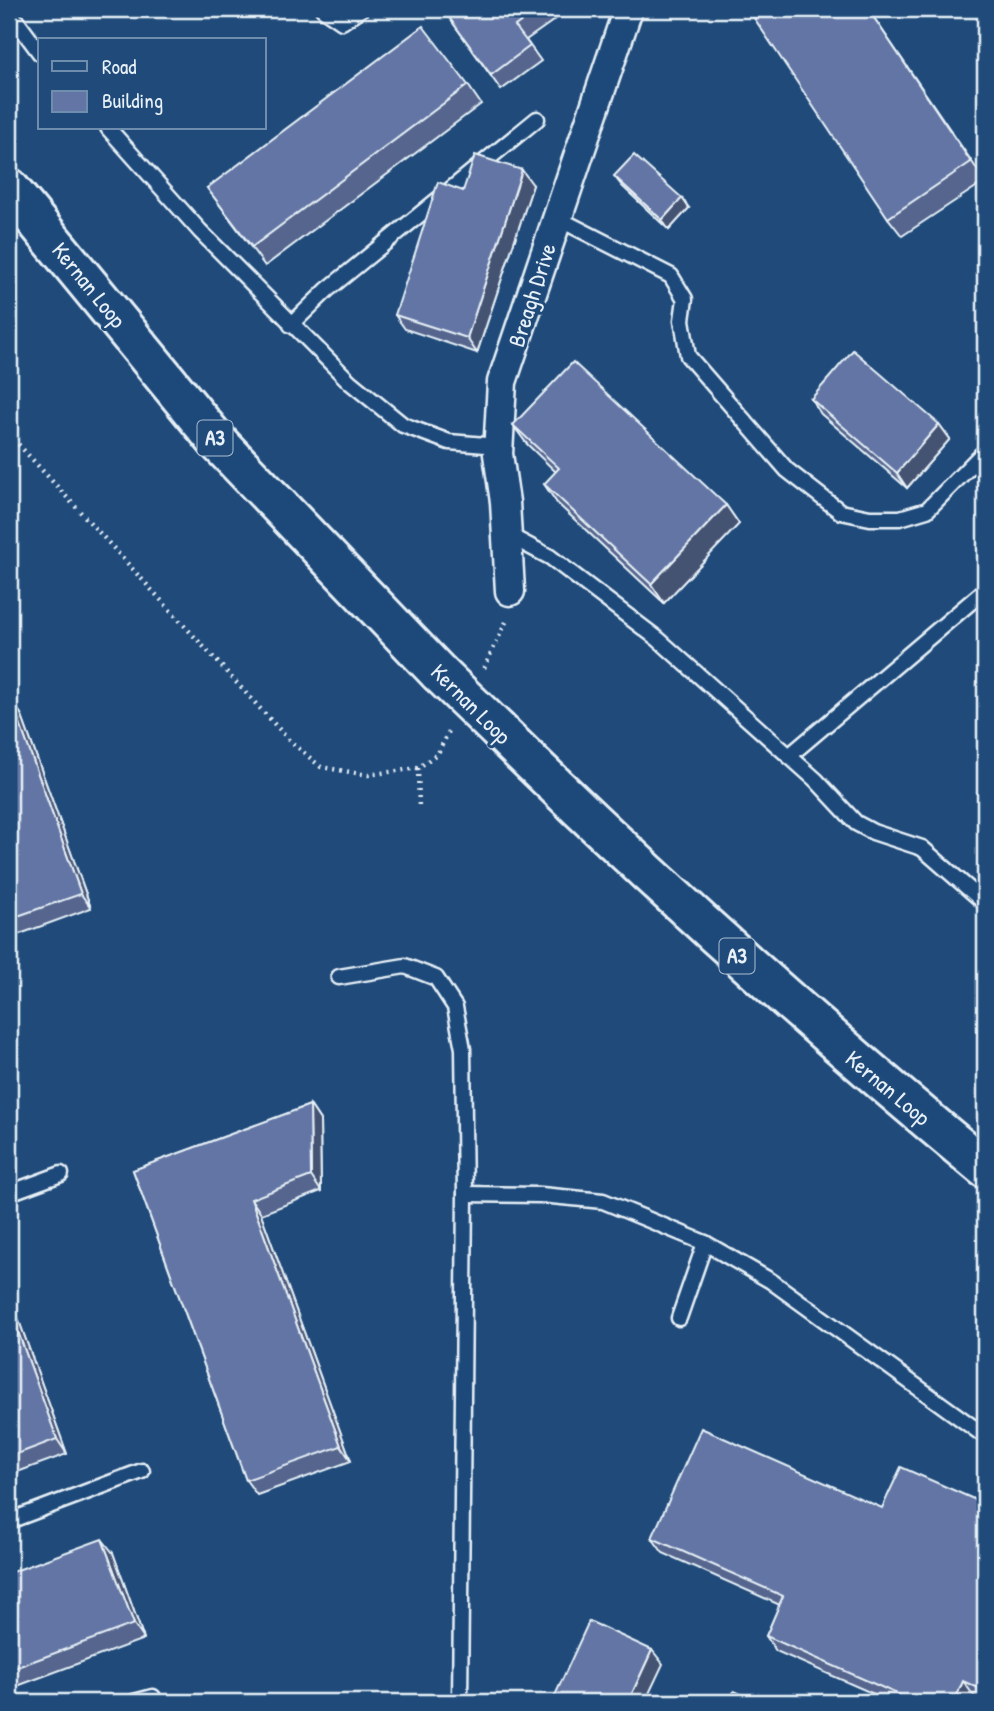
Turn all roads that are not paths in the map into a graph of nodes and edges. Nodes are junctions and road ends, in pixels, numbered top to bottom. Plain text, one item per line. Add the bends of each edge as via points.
1 (323, 9) edge
2 (361, 9) edge
3 (628, 9) edge
4 (9, 11) edge
5 (38, 49) edge
6 (537, 119) dead end
7 (110, 130) edge
8 (9, 188) edge
9 (557, 218) junction
10 (291, 325) junction
11 (498, 446) junction
12 (985, 451) edge
13 (508, 534) junction
14 (985, 590) edge
15 (510, 591) road end
16 (789, 756) junction
17 (985, 903) edge
18 (339, 977) dead end
19 (985, 1168) edge
20 (61, 1174) dead end
21 (9, 1193) edge
22 (465, 1194) junction
23 (705, 1243) junction
24 (678, 1318) dead end
25 (985, 1436) edge
26 (142, 1471) dead end
27 (9, 1521) edge
28 (153, 1697) dead end
29 (134, 1702) edge
30 (460, 1702) edge

1 - 2 lane via 342,22
3 - 9 street, Breagh Drive
4 - 5 lane
6 - 10 lane via 327,290
7 - 10 lane
8 - 19 highway, Kernan Loop / A3, bridge via 216,439 439,673 631,861 844,1052
9 - 11 street, Breagh Drive via 502,382
9 - 12 lane via 671,276 685,299 682,320 688,356 787,470 841,512 900,518 927,510
10 - 11 lane via 403,425 449,442
11 - 13 street, Breagh Drive
13 - 15 street, Breagh Drive
13 - 16 lane via 550,557 658,639
14 - 16 lane
16 - 17 lane via 856,823 922,848
18 - 22 lane via 405,966 436,978 455,1007 463,1049
20 - 21 lane
22 - 23 lane via 603,1201
22 - 30 lane
23 - 24 lane
23 - 25 lane via 771,1281
26 - 27 lane
28 - 29 lane

